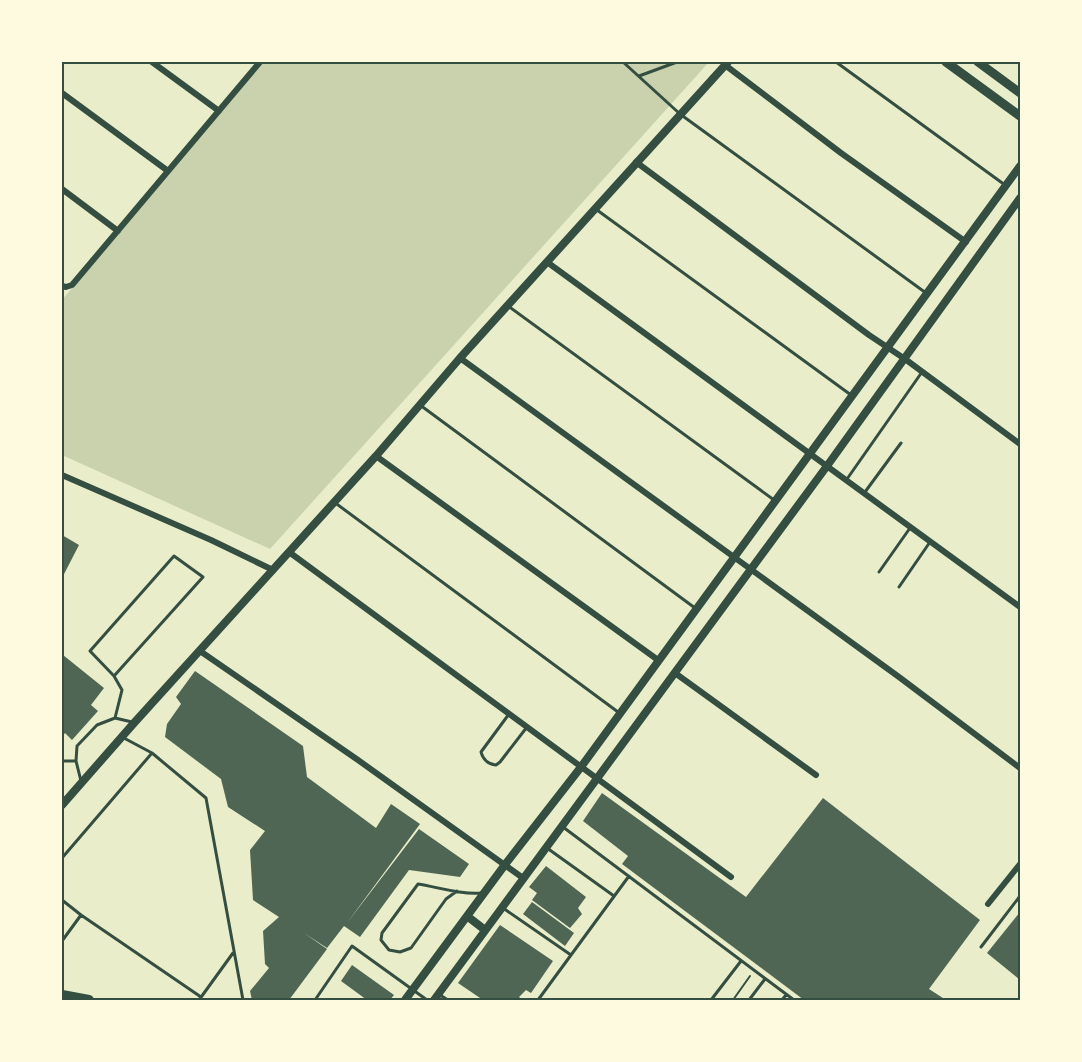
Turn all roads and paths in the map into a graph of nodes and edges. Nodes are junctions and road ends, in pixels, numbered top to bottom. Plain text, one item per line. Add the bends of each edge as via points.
1 (152, 62) edge
2 (260, 62) edge
3 (623, 62) edge
4 (677, 62) edge
5 (836, 62) edge
6 (946, 62) edge
7 (978, 62) edge
8 (727, 64) edge
9 (639, 76) junction
10 (62, 93) edge
11 (1020, 93) edge
12 (219, 111) junction
13 (680, 114) junction
14 (1020, 116) edge
15 (636, 162) junction
16 (1020, 166) edge
17 (168, 171) junction
18 (1006, 186) junction
19 (62, 189) edge
20 (1020, 198) edge
21 (595, 209) junction
22 (118, 231) junction
23 (966, 242) junction
24 (547, 262) junction
25 (62, 286) edge
26 (928, 294) junction
27 (508, 306) junction
28 (889, 348) junction
29 (460, 358) junction
30 (905, 359) junction
31 (922, 372) junction
32 (853, 396) junction
33 (420, 405) junction
34 (901, 443) dead end
35 (1020, 444) edge
36 (810, 454) junction
37 (376, 456) junction
38 (827, 465) junction
39 (62, 475) edge
40 (846, 479) junction
41 (865, 493) junction
42 (776, 501) junction
43 (334, 502) junction
44 (911, 527) junction
45 (931, 541) junction
46 (289, 552) junction
47 (734, 558) junction
48 (273, 570) junction
49 (751, 570) junction
50 (879, 572) dead end
51 (899, 587) dead end
52 (1020, 607) edge
53 (696, 609) junction
54 (200, 651) junction
55 (658, 660) junction
56 (675, 673) junction
57 (114, 676) junction
58 (620, 713) junction
59 (508, 714) junction
60 (115, 718) junction
61 (134, 723) junction
62 (527, 727) junction
63 (121, 737) junction
64 (152, 753) junction
65 (62, 761) edge
66 (76, 761) junction
67 (581, 767) junction
68 (1020, 768) edge
69 (816, 775) dead end
70 (598, 779) junction
71 (82, 783) junction
72 (62, 806) edge
73 (562, 827) junction
74 (545, 847) junction
75 (62, 858) edge
76 (1020, 864) edge
77 (504, 866) junction
78 (629, 876) junction
79 (732, 877) dead end
80 (523, 878) junction
81 (457, 891) junction
82 (484, 893) junction
83 (614, 896) junction
84 (1020, 896) edge
85 (62, 900) edge
86 (988, 904) dead end
87 (502, 907) junction
88 (81, 915) junction
89 (467, 915) junction
90 (485, 930) junction
91 (62, 941) edge
92 (981, 947) dead end
93 (233, 953) junction
94 (571, 955) junction
95 (741, 961) junction
96 (754, 971) junction
97 (765, 979) junction
98 (412, 991) junction
99 (62, 995) edge
100 (786, 995) junction
101 (437, 997) edge
102 (200, 999) edge
103 (89, 1000) edge
104 (243, 1000) edge
105 (315, 1000) edge
106 (405, 1000) edge
107 (426, 1000) edge
108 (448, 1000) edge
109 (538, 1000) edge
110 (711, 1000) edge
111 (733, 1000) edge
112 (749, 1000) edge
113 (782, 1000) edge
114 (794, 1000) edge

1 - 12 street
2 - 12 street
3 - 9 lane
4 - 9 lane
5 - 18 lane
6 - 14 main road
7 - 11 main road
8 - 13 street
8 - 23 street
9 - 13 lane
10 - 17 street
12 - 17 street
13 - 15 street
13 - 26 lane
15 - 21 street
15 - 28 street
16 - 18 street
17 - 22 street
18 - 23 street
19 - 22 street
20 - 30 street
21 - 24 street
21 - 32 lane
22 - 25 street via 72,285
23 - 26 street
24 - 27 street
24 - 36 street
26 - 28 street
27 - 29 street
27 - 42 lane
28 - 30 street
28 - 32 street
29 - 33 street
29 - 47 street
30 - 31 street
30 - 38 street
31 - 35 street
31 - 40 lane
32 - 36 street
33 - 37 street
33 - 53 lane
34 - 41 lane
36 - 38 street
36 - 42 street
37 - 43 street
37 - 55 street
38 - 40 street
38 - 49 street
39 - 48 street
40 - 41 street
41 - 44 street
42 - 47 street
43 - 46 street
43 - 58 lane
44 - 45 street
44 - 50 lane
45 - 51 lane
45 - 52 street
46 - 48 street
46 - 59 street
47 - 49 street
47 - 53 street
48 - 54 street
49 - 56 street
49 - 68 street
53 - 55 street
54 - 61 street
54 - 77 street
55 - 58 street
56 - 69 street
56 - 70 street
57 - 57 lane via 203,577 174,556 90,651
57 - 60 lane via 122,690
58 - 67 street
59 - 62 street
59 - 62 lane via 481,752 490,764 500,762
60 - 61 lane
60 - 66 lane via 97,725 78,746
61 - 63 street
62 - 67 street
63 - 64 lane
63 - 71 street
64 - 75 lane
64 - 93 lane via 206,798
65 - 66 lane
66 - 71 lane
67 - 70 street
67 - 77 street
70 - 73 street
70 - 79 street
71 - 72 street
73 - 74 street
73 - 78 lane
74 - 80 street
74 - 83 lane
76 - 86 street
77 - 80 street
77 - 82 street
78 - 83 lane
78 - 95 lane
80 - 87 street
81 - 81 lane via 446,899 411,948 389,950 381,940 382,933 418,884
81 - 82 lane
82 - 89 street
83 - 94 lane
84 - 92 lane
85 - 88 lane
87 - 90 street
87 - 94 lane
88 - 91 lane
88 - 102 lane
89 - 90 street
89 - 98 street
90 - 101 street
93 - 102 lane
93 - 104 lane
94 - 109 lane
95 - 96 lane
95 - 110 lane
96 - 97 lane
96 - 111 path
97 - 100 lane
97 - 112 lane
98 - 105 lane via 352,946
98 - 106 street
98 - 107 lane
99 - 103 main road
100 - 113 lane
100 - 114 lane
101 - 108 lane

